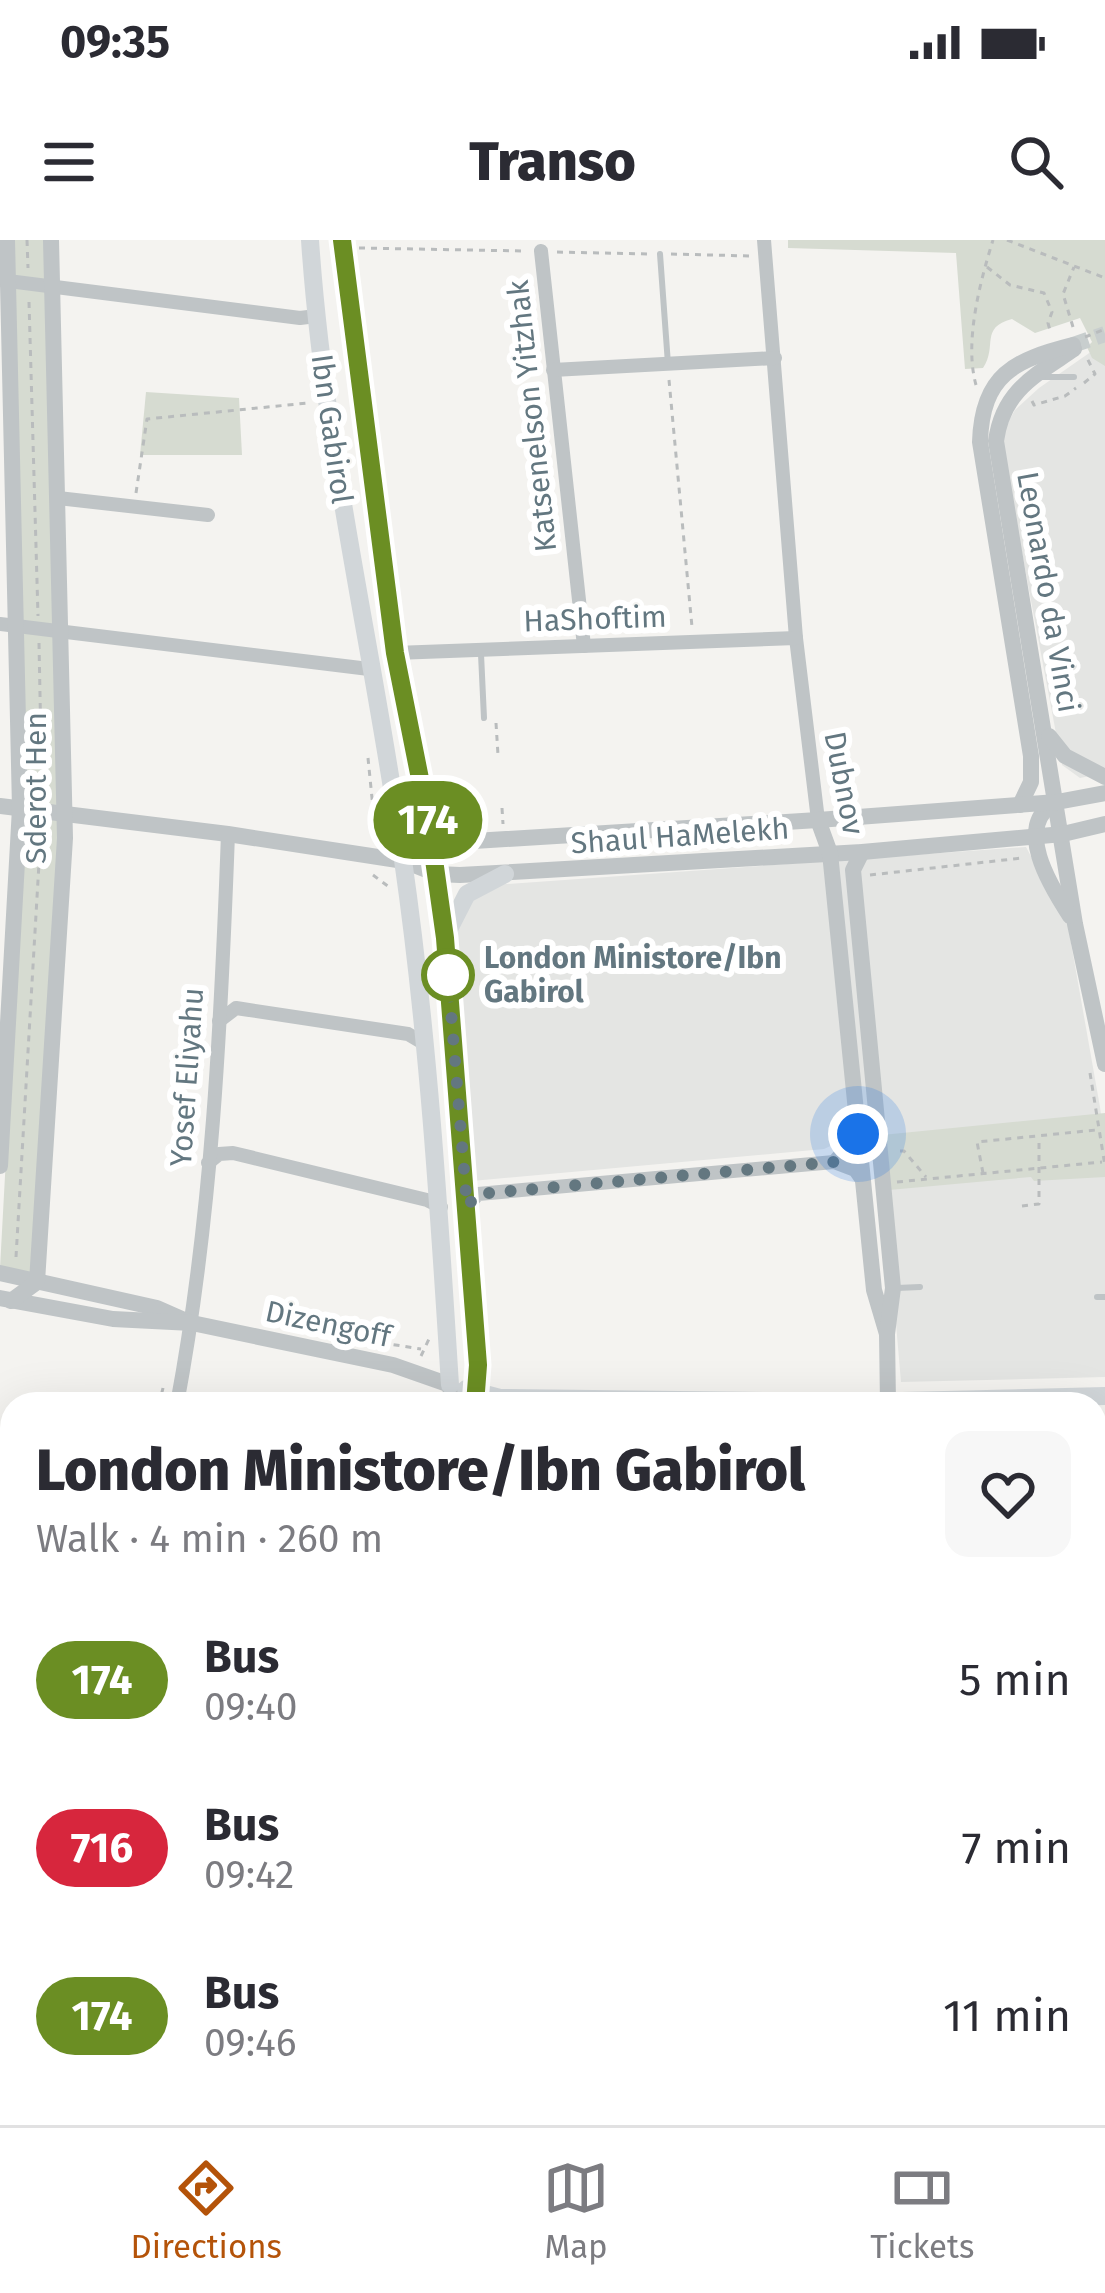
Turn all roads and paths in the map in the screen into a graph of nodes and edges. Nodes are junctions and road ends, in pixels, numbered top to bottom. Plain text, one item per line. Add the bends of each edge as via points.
1 (8, 240) edge
2 (50, 240) edge
3 (310, 240) edge
4 (993, 240) edge
5 (1007, 240) edge
6 (347, 244) edge
7 (765, 248) edge
8 (541, 251) junction
9 (660, 254) junction
10 (985, 266) junction
11 (1074, 267) junction
12 (1105, 278) edge
13 (5, 280) edge
14 (52, 287) junction
15 (1063, 294) dead end
16 (316, 316) junction
17 (1105, 329) edge
18 (1064, 343) junction
19 (775, 358) junction
20 (668, 366) junction
21 (554, 370) junction
22 (1095, 374) dead end
23 (1031, 377) junction
24 (1074, 377) dead end
25 (1105, 378) edge
26 (1065, 396) dead end
27 (327, 402) junction
28 (1034, 405) dead end
29 (993, 412) junction
30 (58, 498) junction
31 (134, 506) junction
32 (208, 515) dead end
33 (8, 626) edge
34 (61, 634) junction
35 (796, 638) junction
36 (694, 642) junction
37 (584, 646) junction
38 (481, 650) junction
39 (395, 653) junction
40 (369, 669) junction
41 (484, 718) dead end
42 (1045, 730) junction
43 (1105, 777) edge
44 (1105, 793) edge
45 (1057, 802) junction
46 (1020, 805) junction
47 (0, 806) edge
48 (20, 808) junction
49 (65, 814) junction
50 (818, 820) junction
51 (1105, 824) edge
52 (228, 834) junction
53 (1063, 834) junction
54 (1037, 837) junction
55 (433, 847) junction
56 (862, 852) junction
57 (830, 853) junction
58 (404, 861) junction
59 (436, 874) junction
60 (505, 874) junction
61 (1075, 924) junction
62 (445, 938) junction
63 (220, 1021) junction
64 (425, 1043) junction
65 (1105, 1064) edge
66 (1100, 1129) dead end
67 (858, 1134) junction
68 (1039, 1138) junction
69 (880, 1152) junction
70 (834, 1162) junction
71 (1105, 1162) edge
72 (208, 1163) junction
73 (0, 1166) edge
74 (1040, 1170) junction
75 (983, 1175) junction
76 (929, 1180) junction
77 (863, 1181) junction
78 (889, 1202) junction
79 (467, 1206) junction
80 (1022, 1206) dead end
81 (441, 1207) junction
82 (0, 1278) edge
83 (37, 1282) junction
84 (920, 1287) dead end
85 (893, 1288) junction
86 (6, 1299) edge
87 (192, 1324) junction
88 (887, 1334) junction
89 (179, 1392) edge
90 (447, 1392) edge
91 (451, 1392) edge
92 (474, 1392) edge
93 (888, 1392) edge

1 - 13 street, Sderot Hen
2 - 14 street, Sderot Hen
3 - 16 main road, Ibn Gabirol
4 - 10 path
5 - 11 path
6 - 8 path
6 - 39 main road, Ibn Gabirol
7 - 9 path
7 - 19 street, Dubnov
8 - 9 path
8 - 21 street, Katsenelson Yitzhak
9 - 20 lane
10 - 18 path via 1010,285 1044,293 1048,322
10 - 29 path via 971,351
11 - 12 path
11 - 15 path
13 - 14 street
13 - 33 street, Sderot Hen
14 - 16 street
14 - 30 street, Sderot Hen
16 - 27 main road, Ibn Gabirol
17 - 18 path
18 - 23 street
18 - 29 street via 1009,368
19 - 20 street
19 - 35 street, Dubnov
20 - 21 street
20 - 36 path
21 - 37 street, Katsenelson Yitzhak
22 - 25 path
23 - 24 lane
23 - 29 street
26 - 28 path
27 - 31 path via 147,419
27 - 40 main road, Ibn Gabirol
29 - 42 street, Leonardo da Vinci
29 - 46 street, Leonardo da Vinci via 980,442 1031,756
30 - 31 street
30 - 34 street, Sderot Hen
31 - 32 street
33 - 34 street
33 - 48 street, Sderot Hen
34 - 40 street
34 - 49 street, Sderot Hen
35 - 36 street, HaShoftim
35 - 50 street, Dubnov
36 - 37 street, HaShoftim
37 - 38 street, HaShoftim
38 - 39 street, HaShoftim
38 - 41 lane
39 - 55 main road, Ibn Gabirol
40 - 58 main road, Ibn Gabirol
42 - 43 street via 1065,757
42 - 45 street, Leonardo da Vinci
44 - 45 street, Shaul HaMelekh
45 - 46 street, Shaul HaMelekh
45 - 53 street, Leonardo da Vinci
45 - 54 street via 1044,811
46 - 50 street, Shaul HaMelekh
47 - 48 street, Shaul HaMelekh
48 - 49 street, Shaul HaMelekh
48 - 73 street, Sderot Hen
49 - 52 street, Shaul HaMelekh
49 - 83 street, Sderot Hen
50 - 55 street, Shaul HaMelekh
50 - 57 street, Dubnov
51 - 53 street, Shaul HaMelekh
52 - 58 street, Shaul HaMelekh
52 - 63 street, Yosef Eliyahu
53 - 54 street, Shaul HaMelekh
53 - 61 street, Leonardo da Vinci
54 - 56 street, Shaul HaMelekh
54 - 61 street via 1046,876
55 - 58 street, Shaul HaMelekh
55 - 59 main road, Ibn Gabirol
56 - 57 street, Shaul HaMelekh
56 - 69 street, Dubnov via 853,870
57 - 60 street, Shaul HaMelekh
57 - 67 street, Dubnov
58 - 59 street, Shaul HaMelekh
58 - 64 main road, Ibn Gabirol
59 - 60 street, Shaul HaMelekh
59 - 62 main road, Ibn Gabirol
60 - 62 main road via 467,894
61 - 65 street, Leonardo da Vinci
62 - 79 main road, Ibn Gabirol
63 - 64 street via 236,1008
63 - 72 street, Yosef Eliyahu
64 - 81 main road, Ibn Gabirol
66 - 68 path
67 - 70 street
67 - 77 street, Dubnov
68 - 74 path
68 - 75 path via 977,1142
69 - 76 path via 904,1150
69 - 78 street, Dubnov
70 - 77 street
70 - 79 street via 478,1194
71 - 74 path
72 - 81 street via 233,1153
72 - 87 street, Yosef Eliyahu
74 - 75 path
74 - 80 path via 1039,1204
75 - 76 path
76 - 78 path
77 - 88 street, Dubnov via 874,1291
78 - 85 street, Dubnov
79 - 92 main road, Ibn Gabirol
81 - 91 main road, Ibn Gabirol
82 - 83 street, Dizengoff
82 - 86 street
83 - 86 street
83 - 87 street, Dizengoff via 157,1308
84 - 85 lane
85 - 88 street, Dubnov
86 - 87 street, Dizengoff
87 - 89 street, Yosef Eliyahu
87 - 90 street, Dizengoff via 393,1365
88 - 93 street, Dubnov

